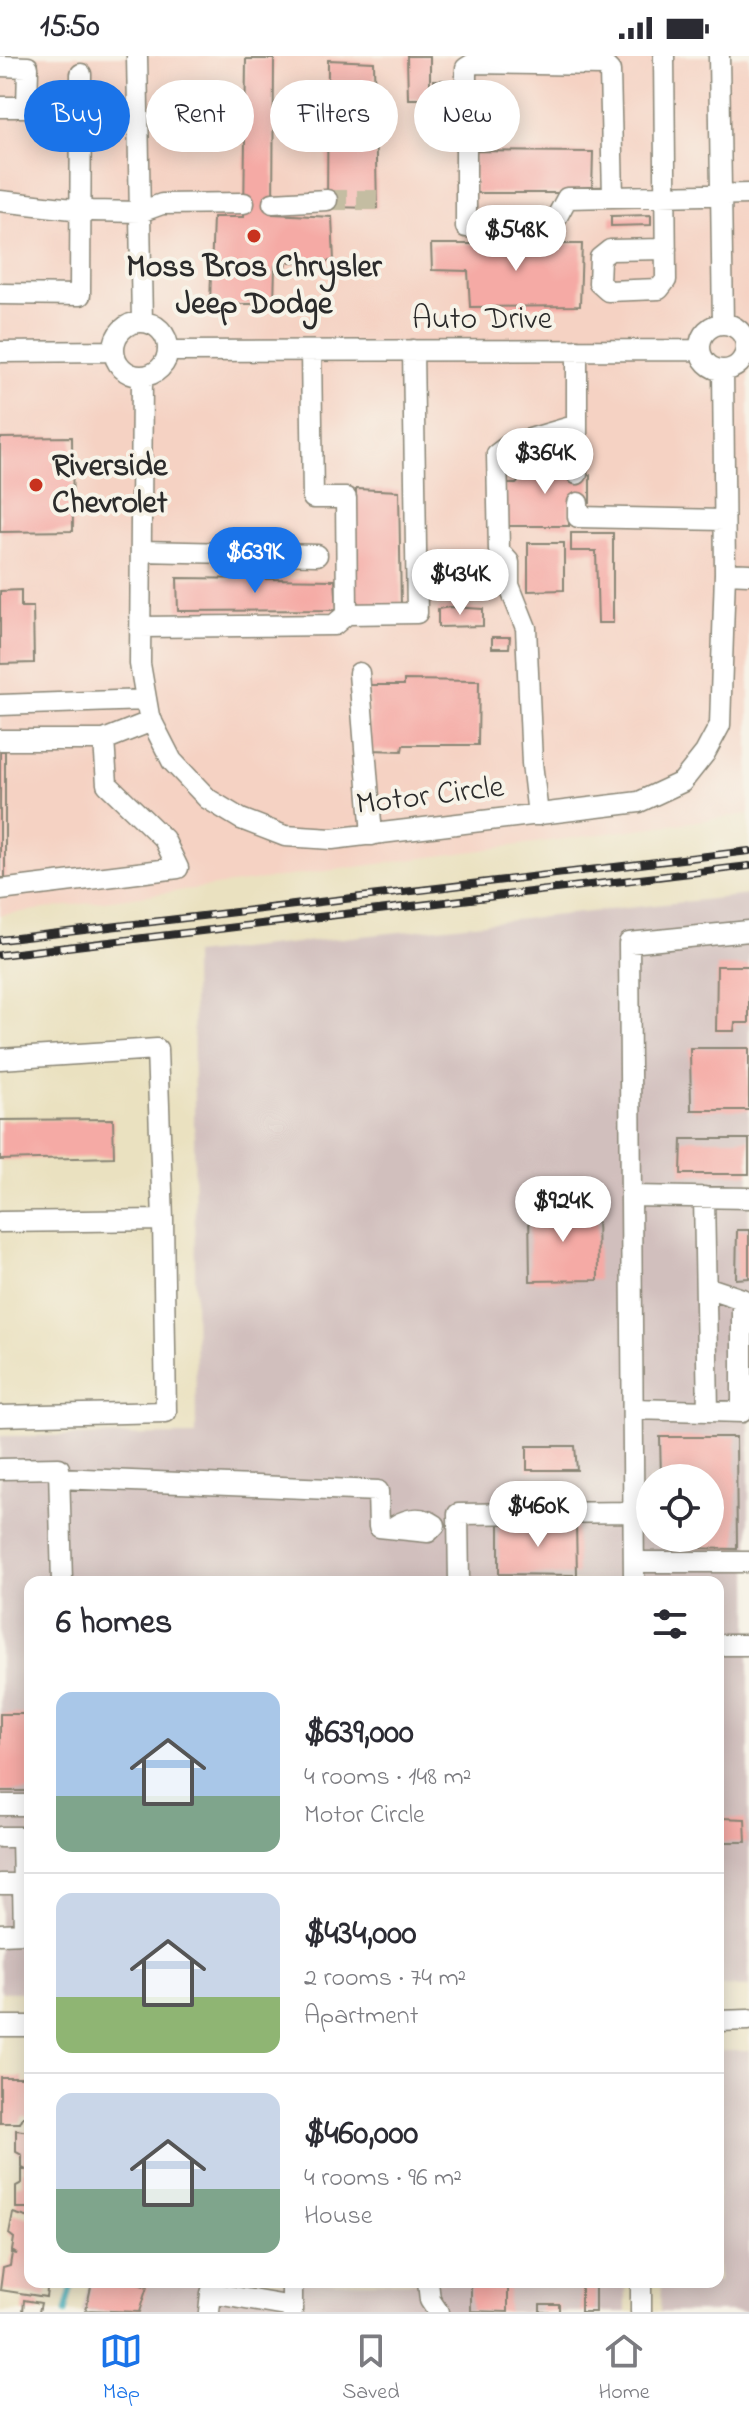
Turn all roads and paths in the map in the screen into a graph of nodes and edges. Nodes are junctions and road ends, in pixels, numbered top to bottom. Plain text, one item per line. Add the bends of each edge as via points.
1 (137, 56) edge
2 (664, 56) edge
3 (719, 56) edge
4 (0, 66) edge
5 (81, 74) dead end
6 (0, 107) edge
7 (721, 194) junction
8 (749, 194) edge
9 (666, 195) junction
10 (613, 196) junction
11 (327, 200) tunnel mouth
12 (0, 201) edge
13 (244, 203) dead end
14 (273, 203) dead end
15 (83, 210) junction
16 (140, 212) junction
17 (666, 249) dead end
18 (0, 294) edge
19 (142, 322) junction
20 (723, 324) junction
21 (748, 348) edge
22 (413, 350) junction
23 (577, 350) junction
24 (700, 350) junction
25 (114, 351) junction
26 (168, 351) junction
27 (311, 351) junction
28 (0, 352) edge
29 (723, 370) junction
30 (142, 376) junction
31 (577, 425) junction
32 (577, 474) dead end
33 (578, 503) dead end
34 (723, 520) junction
35 (141, 551) junction
36 (317, 555) dead end
37 (725, 573) junction
38 (749, 574) edge
39 (347, 614) junction
40 (141, 627) junction
41 (359, 673) dead end
42 (146, 700) junction
43 (0, 705) edge
44 (152, 721) junction
45 (0, 740) edge
46 (104, 740) junction
47 (538, 815) junction
48 (372, 835) junction
49 (0, 890) edge
50 (749, 931) edge
51 (0, 1059) edge
52 (631, 1196) junction
53 (704, 1197) junction
54 (749, 1198) edge
55 (163, 1220) junction
56 (0, 1222) edge
57 (706, 1287) junction
58 (633, 1409) junction
59 (708, 1411) junction
60 (0, 1416) edge
61 (0, 1469) edge
62 (59, 1478) junction
63 (634, 1512) junction
64 (458, 1526) junction
65 (749, 1562) edge
66 (634, 1572) edge
67 (62, 1576) edge
68 (459, 1576) edge
69 (724, 1645) edge
70 (749, 1645) edge
71 (0, 1805) edge
72 (24, 1805) edge
73 (0, 1837) edge
74 (0, 1884) edge
75 (23, 1884) junction
76 (0, 1934) edge
77 (749, 2020) edge
78 (724, 2021) edge
79 (0, 2026) edge
80 (24, 2026) edge
81 (292, 2288) edge
82 (429, 2288) edge
83 (641, 2288) edge
84 (292, 2309) edge
85 (209, 2312) edge
86 (438, 2312) edge
87 (641, 2312) edge

1 - 16 street
2 - 9 street
3 - 7 street
4 - 6 street via 28,67 27,107
5 - 15 street
7 - 8 street
7 - 9 street
7 - 20 street
9 - 10 street
9 - 17 street
10 - 10 street via 610,71 604,65 474,63 466,68 466,227 552,226 567,198
11 - 14 street
12 - 15 street
13 - 16 street via 162,204
15 - 16 street
15 - 18 street via 80,295
16 - 19 street
19 - 25 street via 125,327
19 - 26 street via 158,328
20 - 21 street via 740,331
20 - 24 street via 706,332
21 - 29 street via 741,361
22 - 23 street, Auto Drive
22 - 27 street, Auto Drive
22 - 39 street via 417,613
23 - 24 street, Auto Drive
23 - 31 street
24 - 29 street via 706,362
25 - 28 street
25 - 30 street via 120,366
26 - 27 street, Auto Drive
26 - 30 street via 157,371
27 - 39 street via 313,498 346,498
29 - 34 street, Motor Circle
30 - 35 street, Motor Circle
31 - 32 street
31 - 47 street via 509,445 497,454 499,551 509,562 509,585 526,628
33 - 34 street via 578,517
34 - 37 street, Motor Circle
35 - 36 street
35 - 40 street, Motor Circle
37 - 38 street
37 - 47 street, Motor Circle via 720,725 705,753 682,782 639,802
39 - 40 street via 334,625
40 - 42 street, Motor Circle
41 - 48 street
42 - 43 street
42 - 44 street, Motor Circle
44 - 46 street
44 - 48 street, Motor Circle via 172,761 208,799 241,819 285,836
45 - 46 street
46 - 49 street via 107,784 164,839 178,868
47 - 48 street, Motor Circle
50 - 52 street via 629,943
51 - 55 street via 157,1049
52 - 53 street
52 - 58 street
53 - 54 street
53 - 57 street
55 - 56 street
55 - 60 street via 166,1412
57 - 59 street
57 - 59 street via 742,1299 742,1412
58 - 59 street
58 - 63 street
61 - 62 street via 59,1468
62 - 64 street via 378,1491 379,1527 428,1532 435,1525
62 - 67 street
63 - 64 street via 458,1514
63 - 66 street
64 - 68 street
65 - 66 street
69 - 70 street
71 - 72 street
73 - 75 street via 22,1837
74 - 75 street
75 - 76 street via 24,1933
77 - 78 street
79 - 80 street
81 - 84 street
82 - 86 street
83 - 87 street
84 - 85 street via 211,2293

